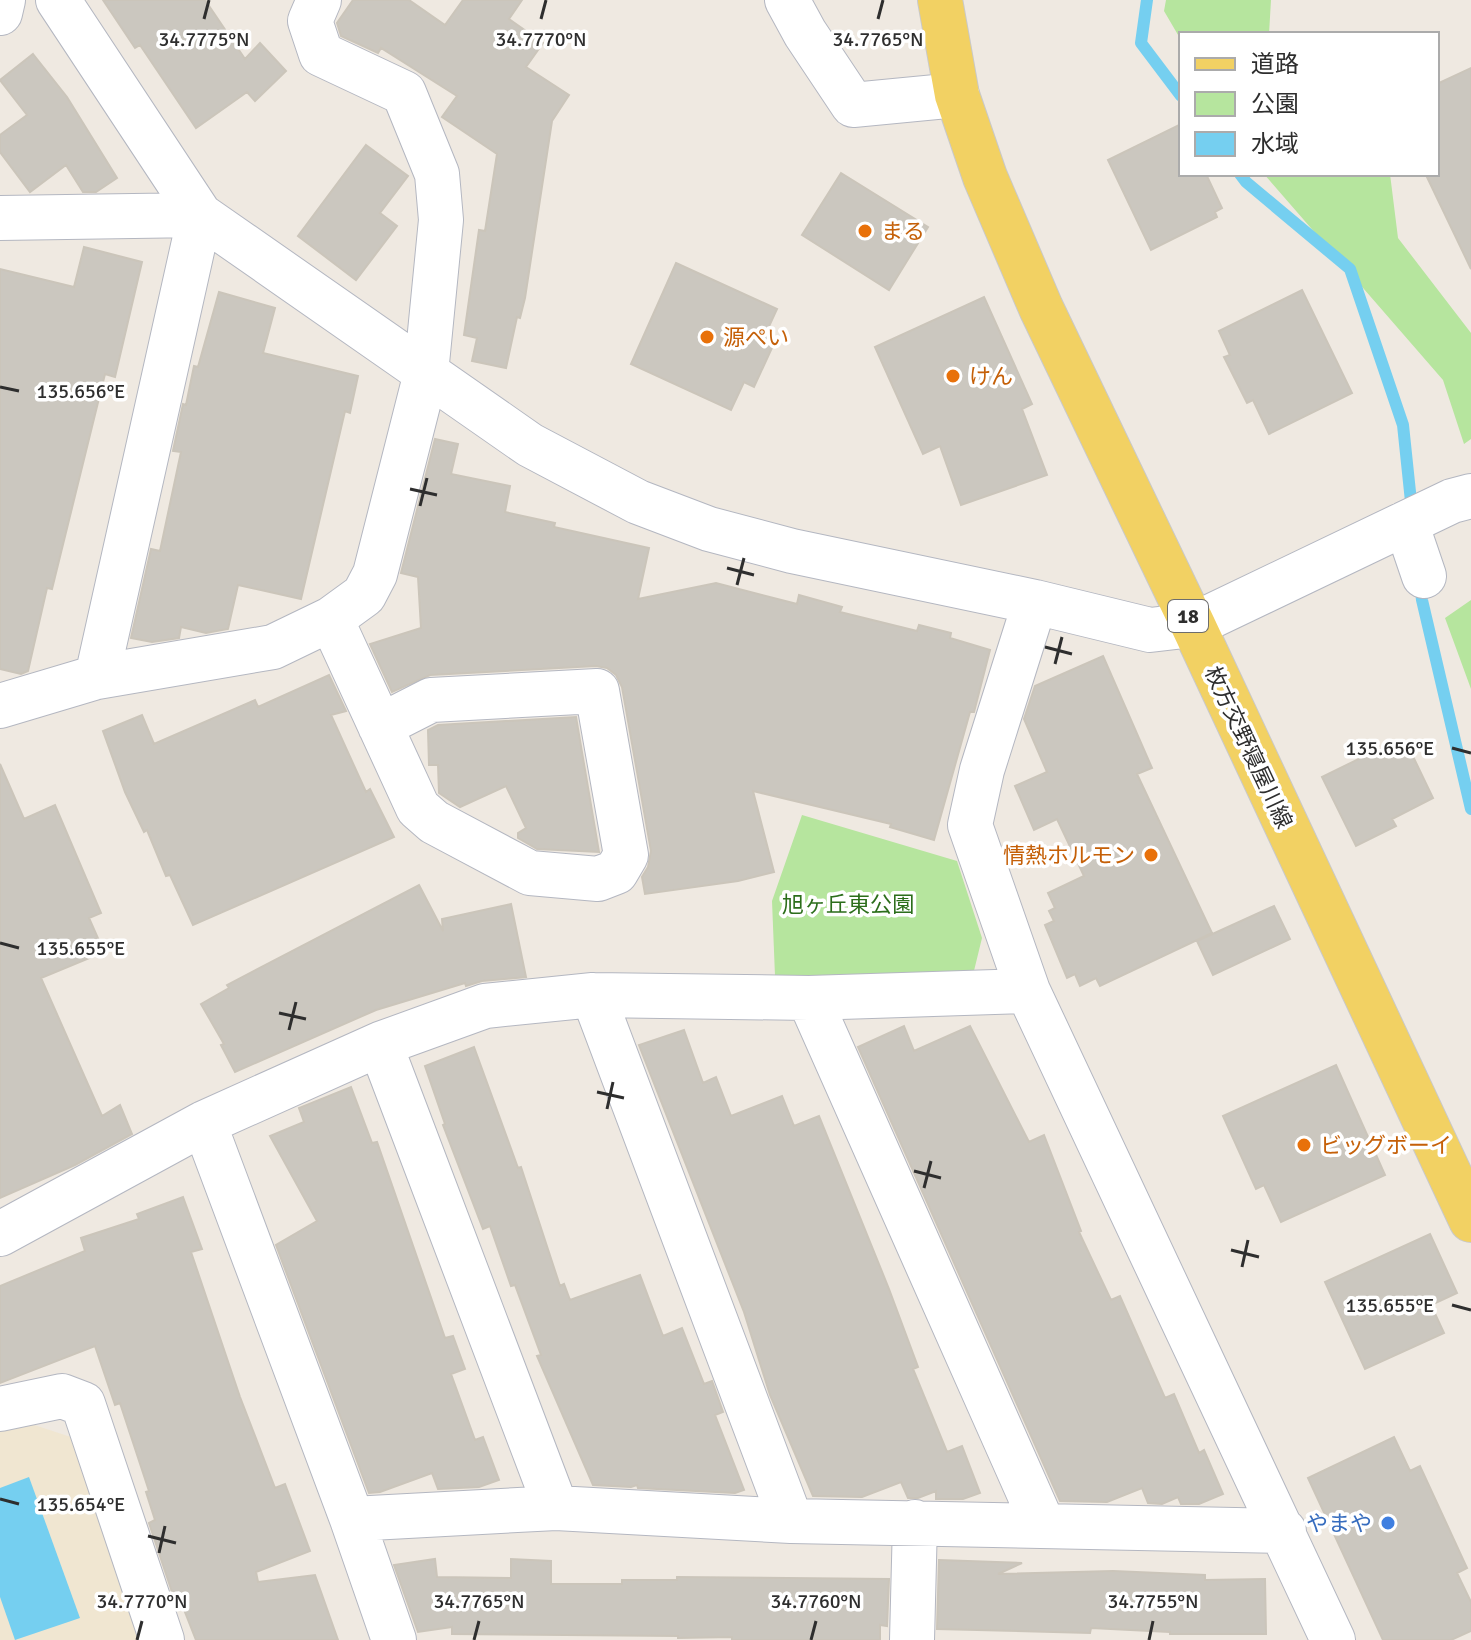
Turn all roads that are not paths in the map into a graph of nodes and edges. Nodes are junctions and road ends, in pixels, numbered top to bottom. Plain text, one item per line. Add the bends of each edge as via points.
1 (3, 0) edge
2 (58, 0) edge
3 (319, 0) edge
4 (787, 0) edge
5 (940, 0) edge
6 (0, 13) edge
7 (957, 95) junction
8 (200, 215) junction
9 (0, 218) edge
10 (426, 373) junction
11 (1471, 496) edge
12 (1406, 523) junction
13 (1424, 576) dead end
14 (1035, 602) junction
15 (331, 619) junction
16 (1193, 625) junction
17 (97, 677) junction
18 (0, 706) edge
19 (380, 726) junction
20 (1028, 991) junction
21 (593, 995) junction
22 (809, 998) junction
23 (380, 1044) junction
24 (204, 1123) junction
25 (1471, 1220) edge
26 (0, 1234) edge
27 (0, 1409) edge
28 (556, 1508) junction
29 (352, 1519) junction
30 (791, 1521) junction
31 (915, 1522) junction
32 (1043, 1525) junction
33 (1284, 1531) junction
34 (162, 1640) edge
35 (394, 1640) edge
36 (912, 1640) edge
37 (1333, 1640) edge

1 - 6 street
2 - 8 street
3 - 10 street via 310,21 321,54 404,93 437,174 441,220
4 - 7 street via 853,105
5 - 7 main road, 枚方交野寝屋川線 / 18
7 - 16 main road, 枚方交野寝屋川線 / 18 via 985,177 1041,308
8 - 9 street
8 - 10 street
8 - 17 street
10 - 14 street via 530,445 638,502 709,529
10 - 15 street via 375,574 364,595
11 - 12 street
12 - 13 street
12 - 16 street
14 - 16 street via 1150,630
14 - 20 street via 970,825
15 - 17 street via 273,647
15 - 19 street
16 - 25 main road, 枚方交野寝屋川線 / 18
17 - 18 street
19 - 19 street via 418,808 434,822 530,873 598,879 616,872 626,855 597,691 431,700
20 - 22 street
20 - 33 street
21 - 22 street
21 - 23 street via 485,1006
21 - 30 street
22 - 32 street
23 - 24 street
23 - 28 street
24 - 26 street
24 - 29 street
27 - 34 street via 62,1396 83,1404
28 - 29 street
28 - 30 street
29 - 35 street
30 - 31 street
31 - 32 street
31 - 36 street
32 - 33 street
33 - 37 street

